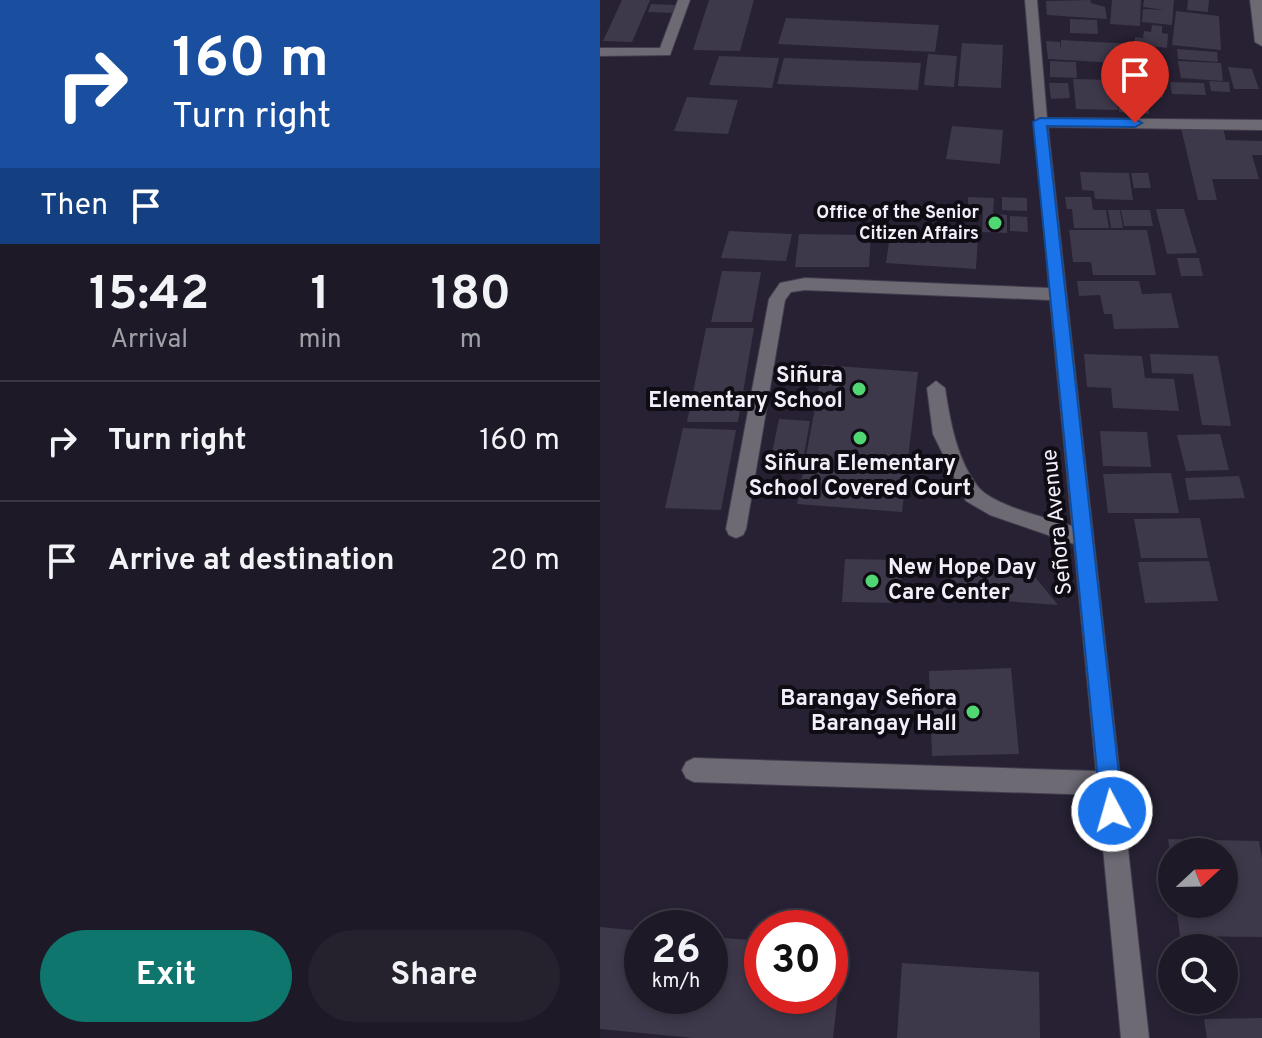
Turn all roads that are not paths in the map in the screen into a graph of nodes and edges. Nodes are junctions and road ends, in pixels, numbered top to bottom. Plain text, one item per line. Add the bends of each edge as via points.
1 (684, 0) edge
2 (1031, 0) edge
3 (1256, 0) edge
4 (1262, 42) edge
5 (600, 52) edge
6 (1040, 122) junction
7 (1262, 125) edge
8 (1058, 294) junction
9 (936, 388) dead end
10 (736, 529) dead end
11 (1084, 539) junction
12 (694, 770) dead end
13 (1109, 783) junction
14 (1135, 1038) edge

1 - 5 street via 665,52
2 - 6 street, Señora Avenue
3 - 4 street
6 - 7 street
6 - 8 street, Señora Avenue
8 - 10 street via 786,287 777,299
8 - 11 street, Señora Avenue
9 - 11 street via 942,434 973,495 997,509
11 - 13 street, Señora Avenue
12 - 13 street
13 - 14 street, Señora Avenue

